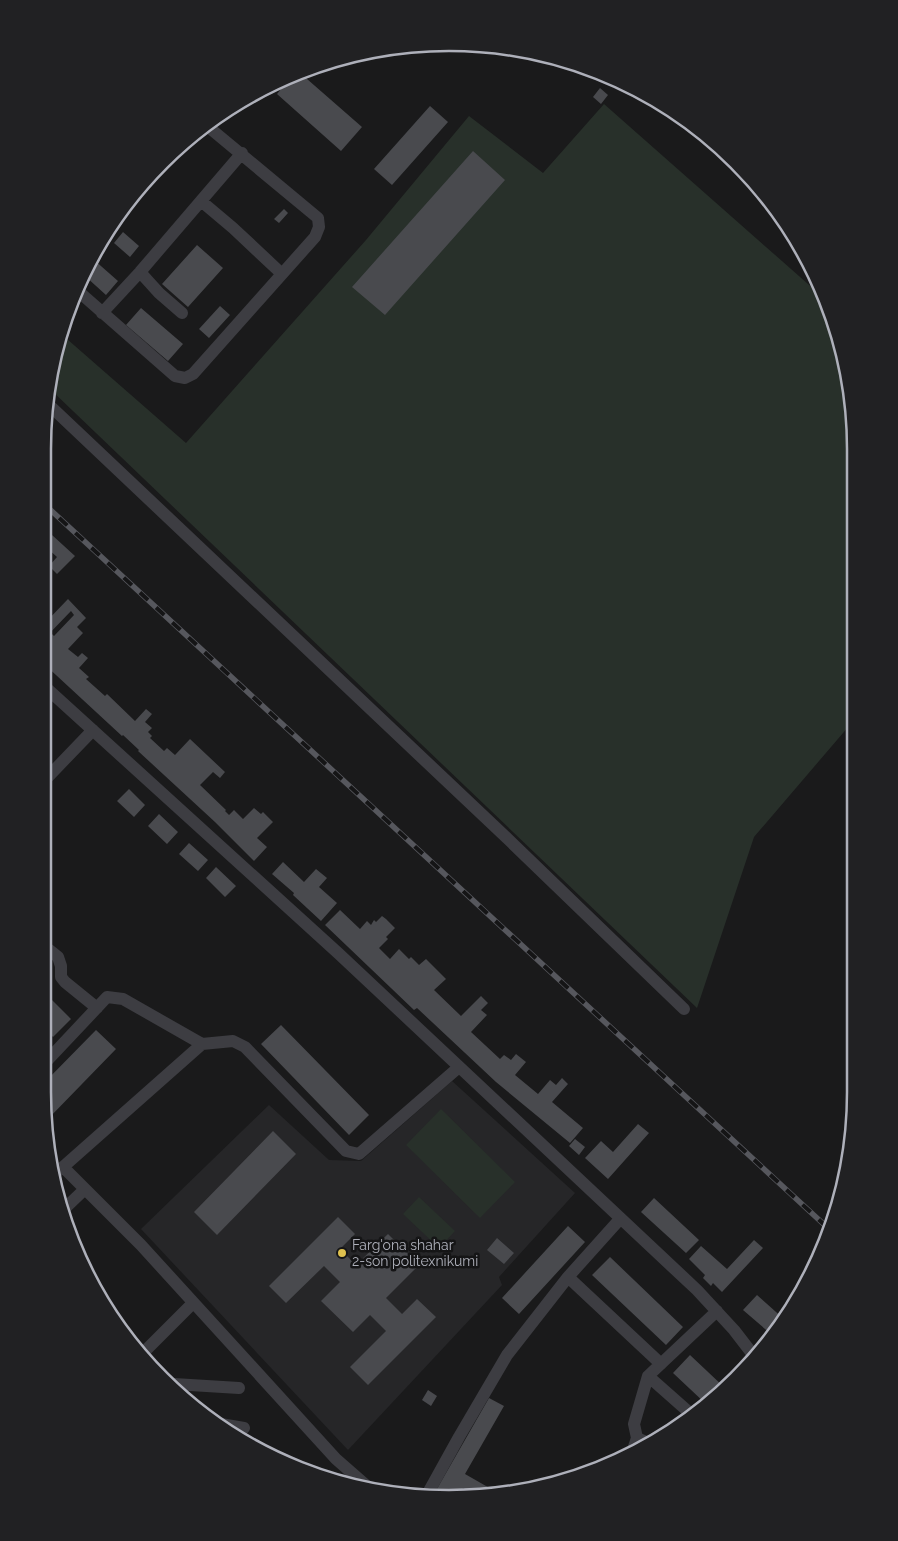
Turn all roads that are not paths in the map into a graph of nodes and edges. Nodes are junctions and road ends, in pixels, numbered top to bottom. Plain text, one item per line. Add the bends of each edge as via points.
1 (212, 130) edge
2 (242, 153) junction
3 (201, 201) junction
4 (140, 272) junction
5 (282, 274) junction
6 (83, 295) edge
7 (102, 313) junction
8 (182, 313) dead end
9 (54, 409) edge
10 (51, 692) edge
11 (93, 730) junction
12 (51, 774) edge
13 (51, 951) edge
14 (97, 1008) junction
15 (684, 1009) dead end
16 (202, 1044) junction
17 (51, 1050) edge
18 (459, 1067) junction
19 (59, 1170) edge
20 (85, 1189) junction
21 (68, 1205) edge
22 (620, 1218) junction
23 (568, 1277) junction
24 (193, 1303) junction
25 (717, 1311) junction
26 (146, 1350) edge
27 (750, 1351) edge
28 (661, 1364) junction
29 (648, 1376) junction
30 (180, 1384) edge
31 (239, 1388) dead end
32 (687, 1411) edge
33 (233, 1426) edge
34 (244, 1428) dead end
35 (638, 1442) edge
36 (359, 1479) edge
37 (430, 1489) edge

1 - 2 street
2 - 3 street
2 - 5 street via 318,218 315,237
3 - 4 street
3 - 5 street
4 - 7 street
4 - 8 street
5 - 7 street via 193,374 185,378 175,376
6 - 7 street
9 - 15 street
10 - 11 street
11 - 12 street
11 - 18 street
13 - 14 street via 58,957 61,977 65,982
14 - 16 street via 107,997 123,999
14 - 17 street
16 - 18 street via 233,1041 245,1047 346,1151 359,1154
16 - 19 street
18 - 22 street
19 - 20 street
20 - 21 street
20 - 24 street
22 - 23 street
22 - 25 street
23 - 28 street
23 - 37 street via 507,1356
24 - 26 street
24 - 36 street via 336,1459
25 - 27 street
25 - 28 street
28 - 29 street
29 - 32 street
29 - 35 street via 634,1424
30 - 31 street
33 - 34 street

